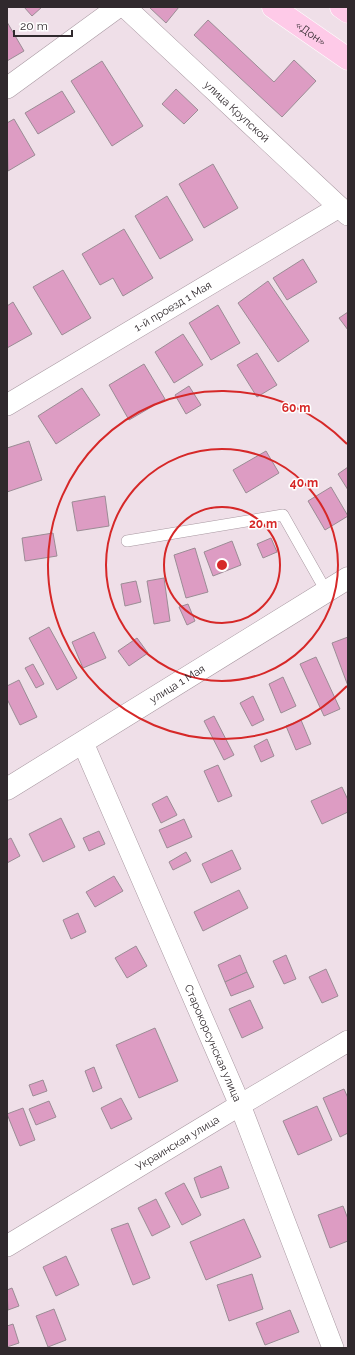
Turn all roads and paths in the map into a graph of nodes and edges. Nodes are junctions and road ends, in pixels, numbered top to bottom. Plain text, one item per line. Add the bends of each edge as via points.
1 (118, 7) edge
2 (125, 7) edge
3 (273, 7) edge
4 (341, 7) edge
5 (348, 12) edge
6 (348, 59) edge
7 (7, 88) edge
8 (343, 211) edge
9 (7, 405) edge
10 (127, 540) dead end
11 (348, 578) edge
12 (326, 591) junction
13 (83, 743) junction
14 (7, 789) edge
15 (348, 1042) edge
16 (240, 1105) junction
17 (7, 1246) edge
18 (333, 1348) edge

1 - 7 street
2 - 8 street, улица Крупской
3 - 6 highway, «Дон»
4 - 5 highway
8 - 9 street, 1-й проезд 1 Мая
10 - 12 lane via 283,515
11 - 12 street, улица 1 Мая
12 - 13 street, улица 1 Мая
13 - 14 street, улица 1 Мая
13 - 16 street, Старокорсунская улица
15 - 16 street, Украинская улица
16 - 17 street, Украинская улица
16 - 18 street, Старокорсунская улица

